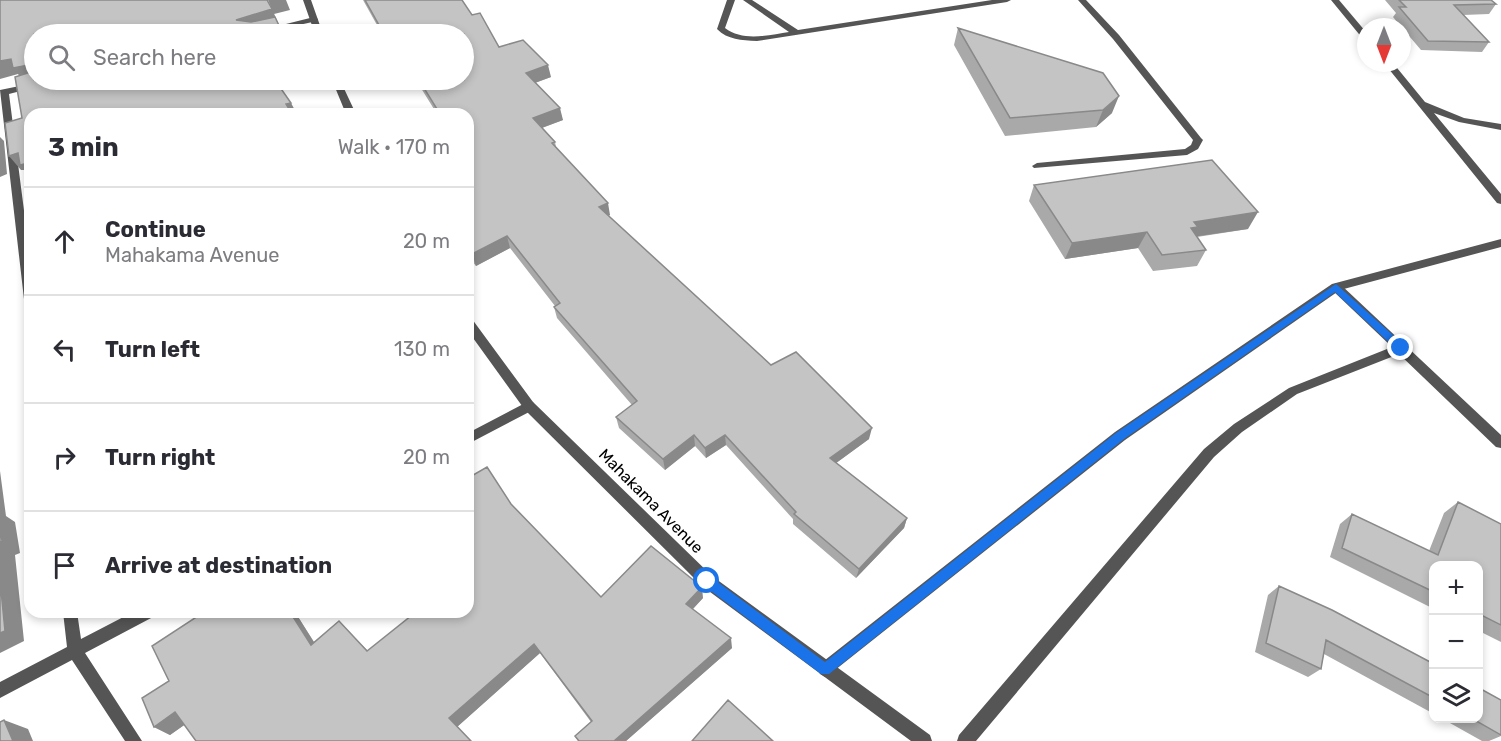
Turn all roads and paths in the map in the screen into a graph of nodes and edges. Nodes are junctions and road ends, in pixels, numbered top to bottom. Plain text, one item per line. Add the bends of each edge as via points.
1 (307, 0) edge
2 (732, 0) edge
3 (747, 0) edge
4 (1007, 0) edge
5 (1082, 0) edge
6 (1335, 0) edge
7 (314, 19) junction
8 (293, 24) edge
9 (316, 24) edge
10 (1357, 26) edge
11 (794, 31) junction
12 (1395, 72) edge
13 (24, 88) edge
14 (340, 90) edge
15 (2, 93) edge
16 (1420, 102) junction
17 (348, 108) edge
18 (1501, 127) edge
19 (1037, 166) dead end
20 (1501, 201) edge
21 (1501, 243) edge
22 (24, 255) edge
23 (1336, 287) junction
24 (474, 330) edge
25 (1401, 348) junction
26 (529, 406) junction
27 (474, 435) edge
28 (1501, 443) edge
29 (71, 618) edge
30 (137, 618) edge
31 (75, 652) junction
32 (825, 669) junction
33 (0, 690) edge
34 (134, 741) edge
35 (924, 741) edge
36 (965, 741) edge

1 - 7 street
2 - 11 street via 721,26 723,32 757,39
3 - 11 street
4 - 11 street
5 - 19 street via 1198,140 1187,152
6 - 10 street
7 - 8 street
7 - 9 street
12 - 16 street
13 - 15 street
14 - 17 street
15 - 22 street
16 - 18 street via 1446,116
16 - 20 street
21 - 23 street
23 - 25 street
23 - 32 street via 1120,436
24 - 26 street, Mahakama Avenue
25 - 28 street
25 - 36 street via 1293,391 1209,453
26 - 27 street
26 - 32 street, Mahakama Avenue via 707,581
29 - 31 street
30 - 31 street
31 - 33 street
31 - 34 street
32 - 35 street, Mahakama Avenue

